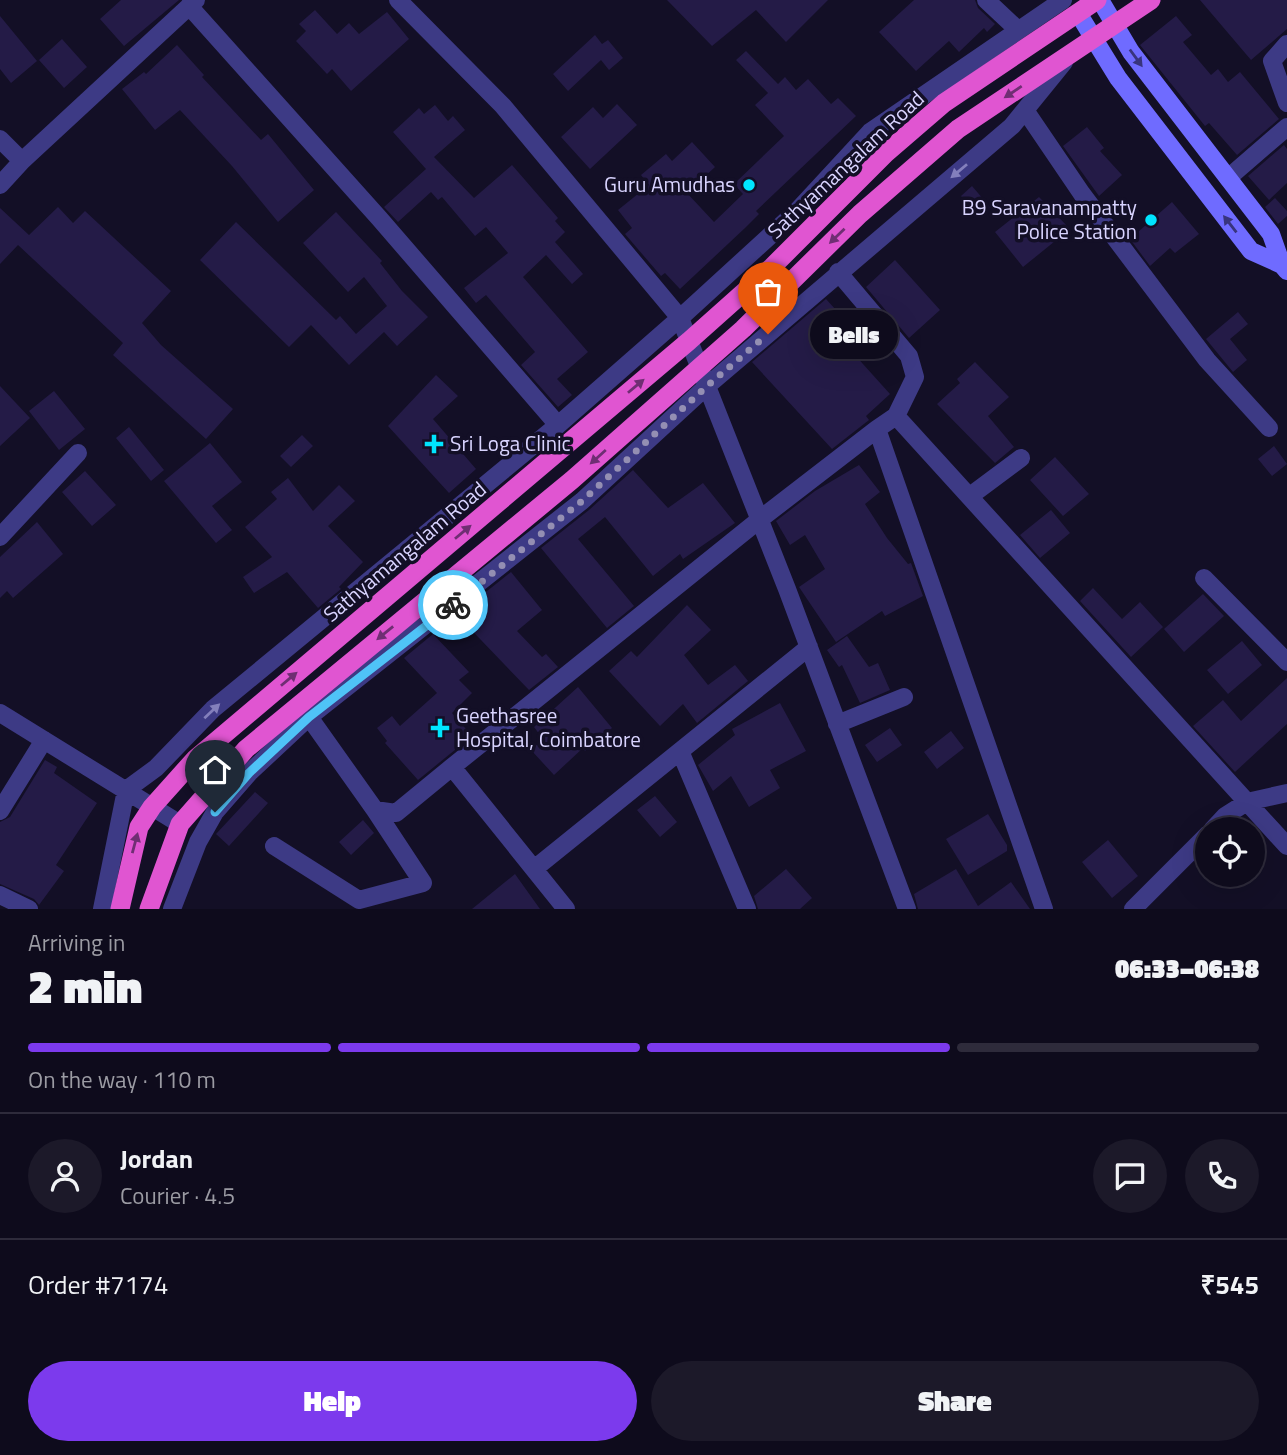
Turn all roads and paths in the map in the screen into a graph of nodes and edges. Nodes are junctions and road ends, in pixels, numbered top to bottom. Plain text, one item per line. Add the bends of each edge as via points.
1 (398, 0) edge
2 (986, 0) edge
3 (1099, 0) edge
4 (1151, 0) edge
5 (192, 3) edge
6 (1070, 6) edge
7 (1115, 24) junction
8 (1018, 30) junction
9 (1092, 39) junction
10 (1287, 44) edge
11 (1073, 51) junction
12 (1287, 103) edge
13 (1025, 110) junction
14 (1287, 127) edge
15 (0, 139) edge
16 (22, 161) junction
17 (1228, 178) junction
18 (0, 185) edge
19 (1284, 268) edge
20 (838, 272) junction
21 (680, 318) junction
22 (689, 341) junction
23 (703, 377) junction
24 (897, 416) junction
25 (558, 425) junction
26 (1269, 428) dead end
27 (877, 429) junction
28 (78, 453) dead end
29 (1021, 458) dead end
30 (970, 496) junction
31 (759, 520) junction
32 (3, 528) edge
33 (1204, 578) dead end
34 (809, 647) junction
35 (1283, 650) edge
36 (904, 697) dead end
37 (0, 713) edge
38 (309, 717) junction
39 (837, 723) junction
40 (44, 740) junction
41 (680, 751) junction
42 (452, 767) junction
43 (126, 790) junction
44 (1287, 793) edge
45 (1247, 802) junction
46 (152, 807) junction
47 (375, 810) junction
48 (0, 811) edge
49 (1224, 817) edge
50 (180, 824) junction
51 (274, 846) dead end
52 (1287, 846) edge
53 (1195, 847) edge
54 (534, 869) junction
55 (0, 895) edge
56 (29, 909) edge
57 (102, 909) edge
58 (120, 909) edge
59 (149, 909) edge
60 (172, 909) edge
61 (566, 909) edge
62 (747, 909) edge
63 (907, 909) edge
64 (1044, 909) edge
65 (1133, 909) edge

1 - 21 street via 503,106
2 - 8 street
3 - 6 highway, Sathyamangalam Road
3 - 7 main road
4 - 7 highway
5 - 16 street
5 - 25 street
6 - 8 street
6 - 9 main road
6 - 22 highway, Sathyamangalam Road via 886,153 772,267
7 - 9 highway
7 -> 17 main road via 1131,52
8 - 21 street via 870,132 797,211
9 - 11 highway
19 -> 9 main road via 1251,251
10 - 12 street via 1272,61
11 - 13 street
11 -> 23 highway via 958,129 860,214 743,329
13 -> 20 street via 1012,126
13 - 26 street via 1207,360
14 - 17 street
15 - 16 street
16 - 18 street
17 - 19 main road via 1271,234
20 - 23 street
20 - 24 street via 909,356 915,377
21 - 22 street
21 - 25 street
22 - 23 street
46 -> 22 highway, Sathyamangalam Road via 195,759
23 - 31 street
23 - 38 street via 582,501
23 -> 50 highway via 246,749
24 - 27 street
24 - 30 street
43 -> 25 street via 156,768 213,709
27 - 31 street
27 - 64 street
28 - 32 street
29 - 30 street
30 - 45 street
31 - 34 street
31 - 42 street
33 - 35 street
34 - 39 street
34 - 41 street
36 - 39 street
37 - 40 street
38 - 47 street
38 - 60 street via 215,812 185,869
39 - 63 street
40 - 43 street
40 - 48 street
41 - 54 street
41 - 62 street
42 - 47 street via 396,813
42 - 54 street
43 - 46 street
43 - 57 street
44 - 45 street
45 - 49 street
45 - 52 street
46 - 50 street
58 -> 46 highway, Sathyamangalam Road via 139,827
47 - 51 street via 423,883 359,900
50 - 59 highway
53 - 65 street
54 - 61 street
55 - 56 street

